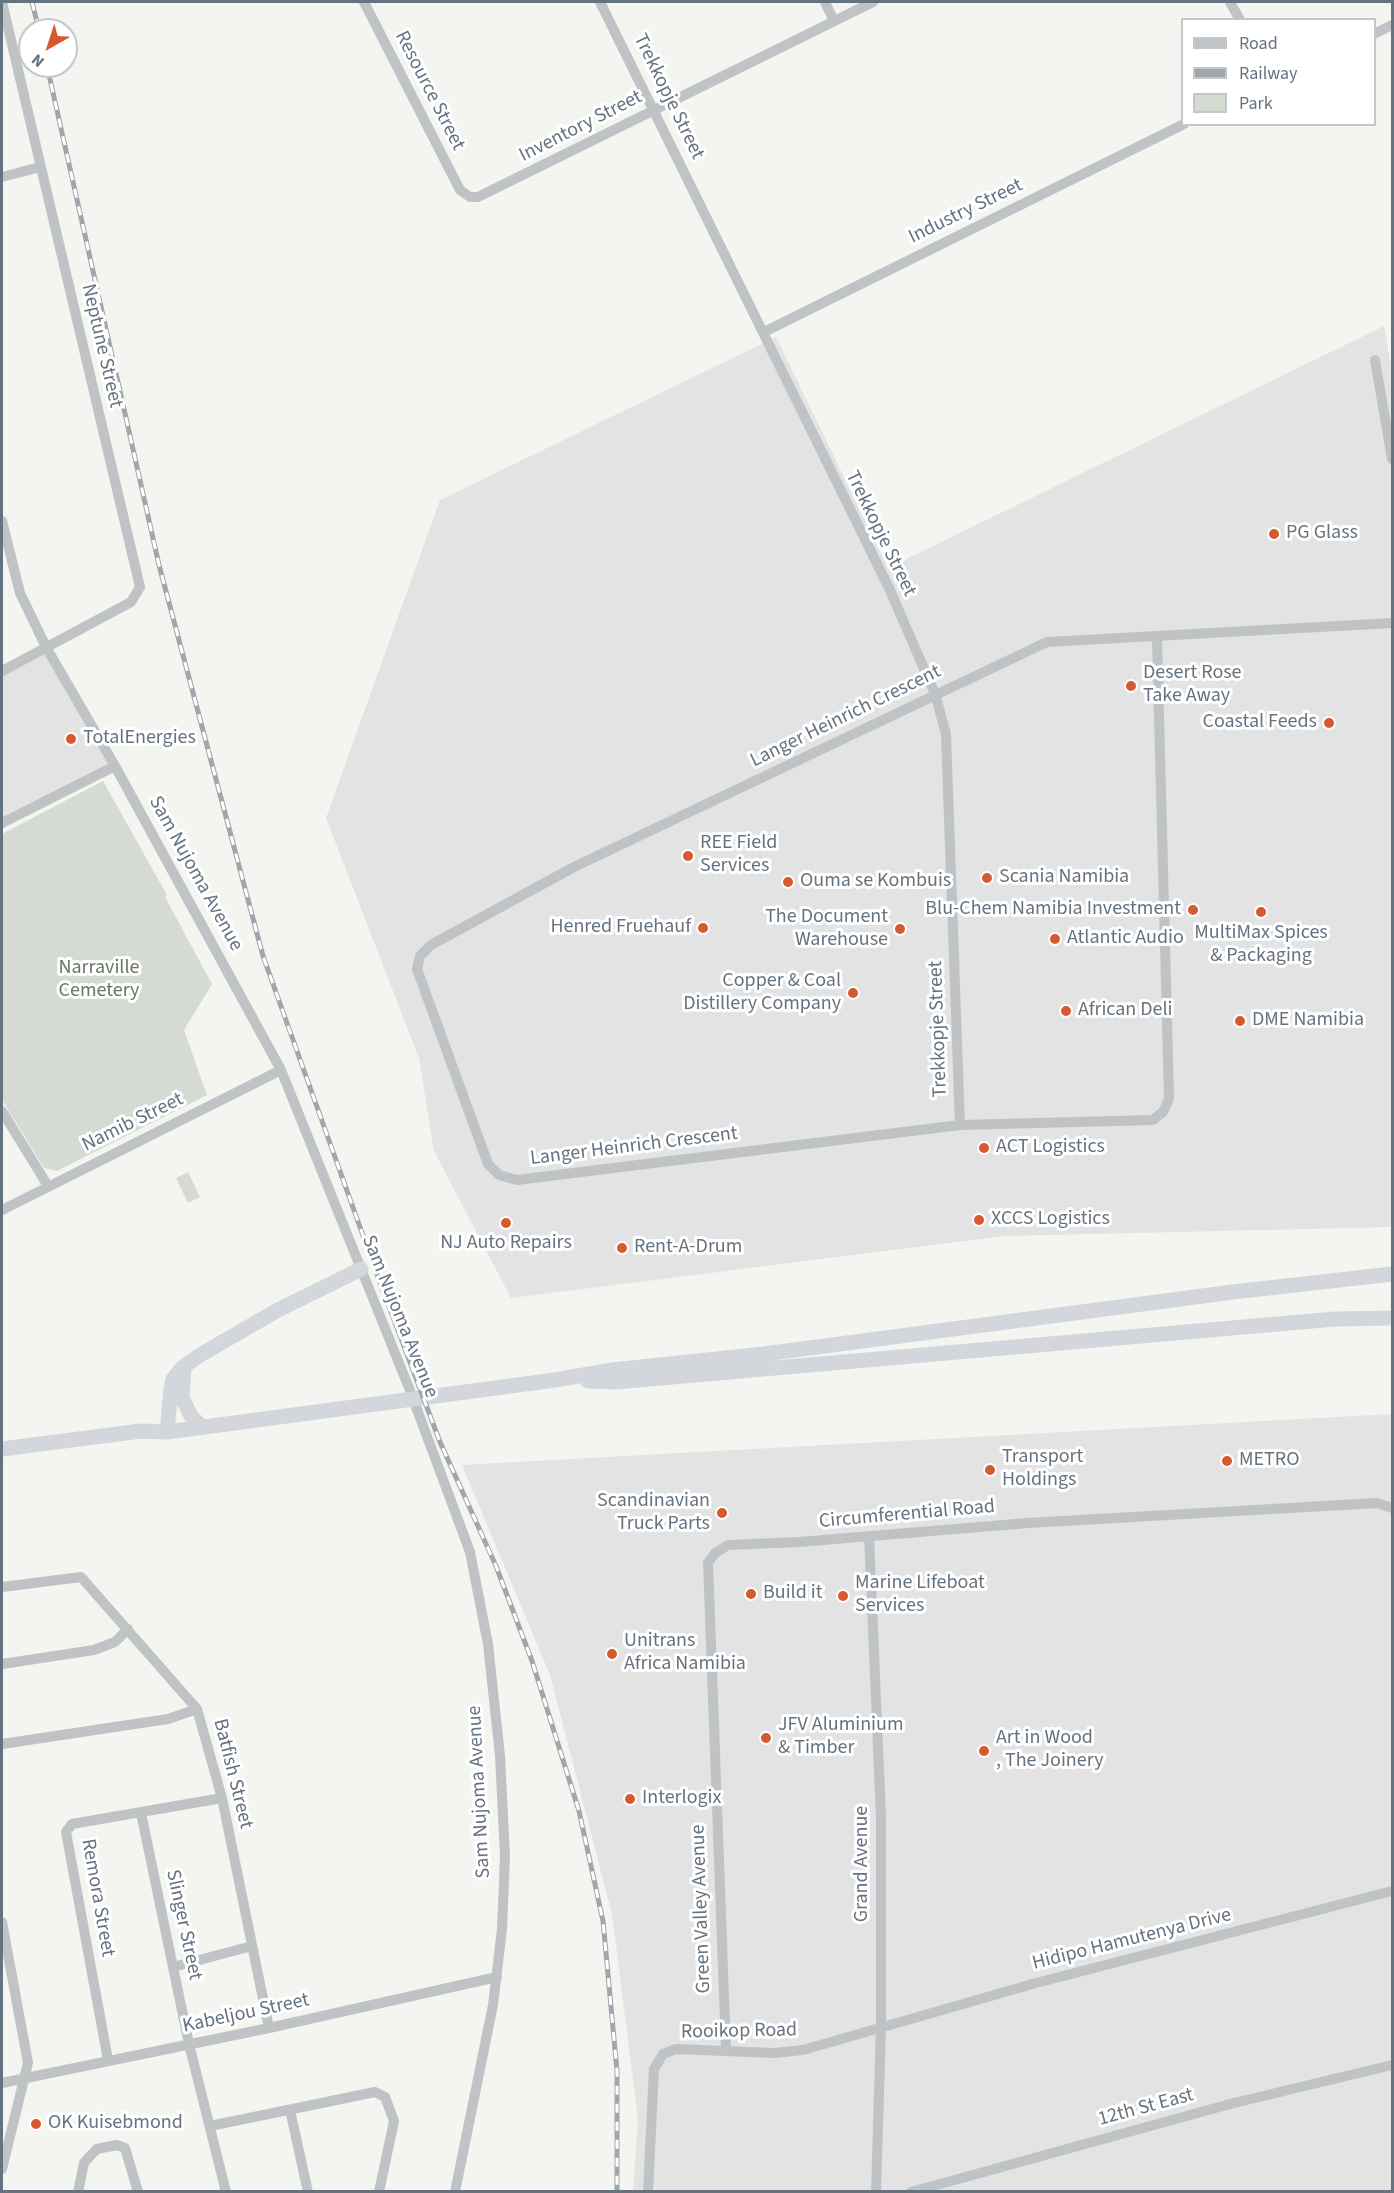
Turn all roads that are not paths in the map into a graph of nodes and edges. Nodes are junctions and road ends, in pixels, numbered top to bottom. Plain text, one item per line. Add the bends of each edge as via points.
1 (2, 2) edge
2 (364, 2) edge
3 (600, 2) edge
4 (825, 2) edge
5 (873, 2) edge
6 (1230, 2) edge
7 (1239, 18) edge
8 (834, 21) junction
9 (1392, 25) edge
10 (1376, 33) edge
11 (655, 110) junction
12 (1181, 125) edge
13 (40, 167) junction
14 (2, 177) edge
15 (465, 194) joint
16 (764, 332) junction
17 (1375, 360) dead end
18 (1392, 459) edge
19 (2, 521) edge
20 (1392, 622) edge
21 (1157, 638) junction
22 (46, 647) junction
23 (2, 671) edge
24 (935, 694) junction
25 (115, 766) junction
26 (2, 823) edge
27 (281, 1070) junction
28 (2, 1111) edge
29 (960, 1125) junction
30 (48, 1186) junction
31 (2, 1210) edge
32 (361, 1269) junction
33 (1392, 1274) edge
34 (1392, 1318) edge
35 (186, 1364) junction
36 (555, 1380) junction
37 (201, 1426) junction
38 (167, 1432) junction
39 (2, 1449) edge
40 (2, 1455) edge
41 (1392, 1508) edge
42 (869, 1536) junction
43 (715, 1553) joint
44 (2, 1587) edge
45 (128, 1629) junction
46 (2, 1664) edge
47 (197, 1709) junction
48 (2, 1744) edge
49 (222, 1798) junction
50 (141, 1813) junction
51 (1392, 1891) edge
52 (2, 1922) edge
53 (252, 1946) junction
54 (173, 1967) junction
55 (497, 1977) junction
56 (881, 2027) junction
57 (269, 2028) junction
58 (189, 2044) junction
59 (726, 2050) junction
60 (108, 2060) junction
61 (1392, 2065) edge
62 (23, 2078) junction
63 (2, 2083) edge
64 (290, 2110) junction
65 (210, 2126) junction
66 (2, 2169) edge
67 (78, 2192) edge
68 (138, 2192) edge
69 (226, 2192) edge
70 (308, 2192) edge
71 (379, 2192) edge
72 (455, 2192) edge
73 (648, 2192) edge
74 (876, 2192) edge
75 (911, 2192) edge

1 - 13 street, Neptune Street
2 - 15 street, Resource Street
3 - 11 street, Trekkopje Street
4 - 8 street
5 - 8 street, Inventory Street
6 - 7 street
8 - 11 street, Inventory Street
9 - 10 street
11 - 15 street, Inventory Street via 486,195
11 - 16 street, Trekkopje Street
12 - 16 street, Industry Street
13 - 14 street
13 - 22 street, Neptune Street via 140,587 131,602
16 - 24 street, Trekkopje Street
17 - 18 street
19 - 22 street, Sam Nujoma Avenue via 20,593
20 - 21 street, Langer Heinrich Crescent
21 - 24 street, Langer Heinrich Crescent via 1047,642
21 - 29 street, Langer Heinrich Crescent via 1169,1099 1164,1112 1153,1120
22 - 23 street, Neptune Street
22 - 25 street, Sam Nujoma Avenue
24 - 29 street, Trekkopje Street via 946,734
24 - 29 street, Langer Heinrich Crescent via 574,867 431,945 420,956 417,969 489,1164 499,1175 517,1180
25 - 26 street
25 - 27 street, Sam Nujoma Avenue
27 - 30 street, Namib Street
27 - 32 street, Sam Nujoma Avenue
28 - 30 street
30 - 31 street, Namib Street
32 - 35 highway via 278,1310
32 - 55 street, Sam Nujoma Avenue via 450,1495 477,1584 488,1644 501,1767 505,1856
33 - 36 highway
34 - 36 highway via 1323,1320 615,1382
35 - 37 highway via 182,1396 191,1416
35 - 38 highway via 173,1379
36 - 37 highway
37 - 38 highway
38 - 39 highway via 141,1431
38 - 40 highway
41 - 42 street, Circumferential Road via 1377,1503
42 - 43 street, Circumferential Road via 728,1545
42 - 56 street, Grand Avenue via 881,1804
43 - 59 street, Green Valley Avenue via 708,1563
44 - 45 street, Batfish Street via 81,1577
45 - 46 street via 115,1642 94,1650
45 - 47 street, Batfish Street
47 - 48 street via 168,1719
47 - 49 street, Batfish Street
49 - 50 street, Remora Street
49 - 53 street, Batfish Street
50 - 54 street, Slinger Street
50 - 60 street, Remora Street via 72,1824 66,1832
51 - 56 street, Hidipo Hamutenya Drive
52 - 62 street via 28,2063
53 - 54 street
53 - 57 street, Batfish Street
54 - 58 street, Slinger Street
55 - 57 street, Kabeljou Street
55 - 72 street, Sam Nujoma Avenue
56 - 59 street, Rooikop Road via 804,2050
56 - 74 street, Grand Avenue
57 - 58 street, Kabeljou Street
58 - 60 street, Kabeljou Street
58 - 65 street, Slinger Street
59 - 73 street, Rooikop Road via 676,2049 663,2054 654,2069
60 - 62 street, Kabeljou Street
61 - 75 street, 12th St East via 1230,2104
62 - 63 street, Kabeljou Street
62 - 66 street
64 - 65 street
64 - 70 street
64 - 71 street via 375,2092 385,2097 394,2121
65 - 69 street, Slinger Street
67 - 68 street via 84,2163 97,2149 117,2145 125,2148

